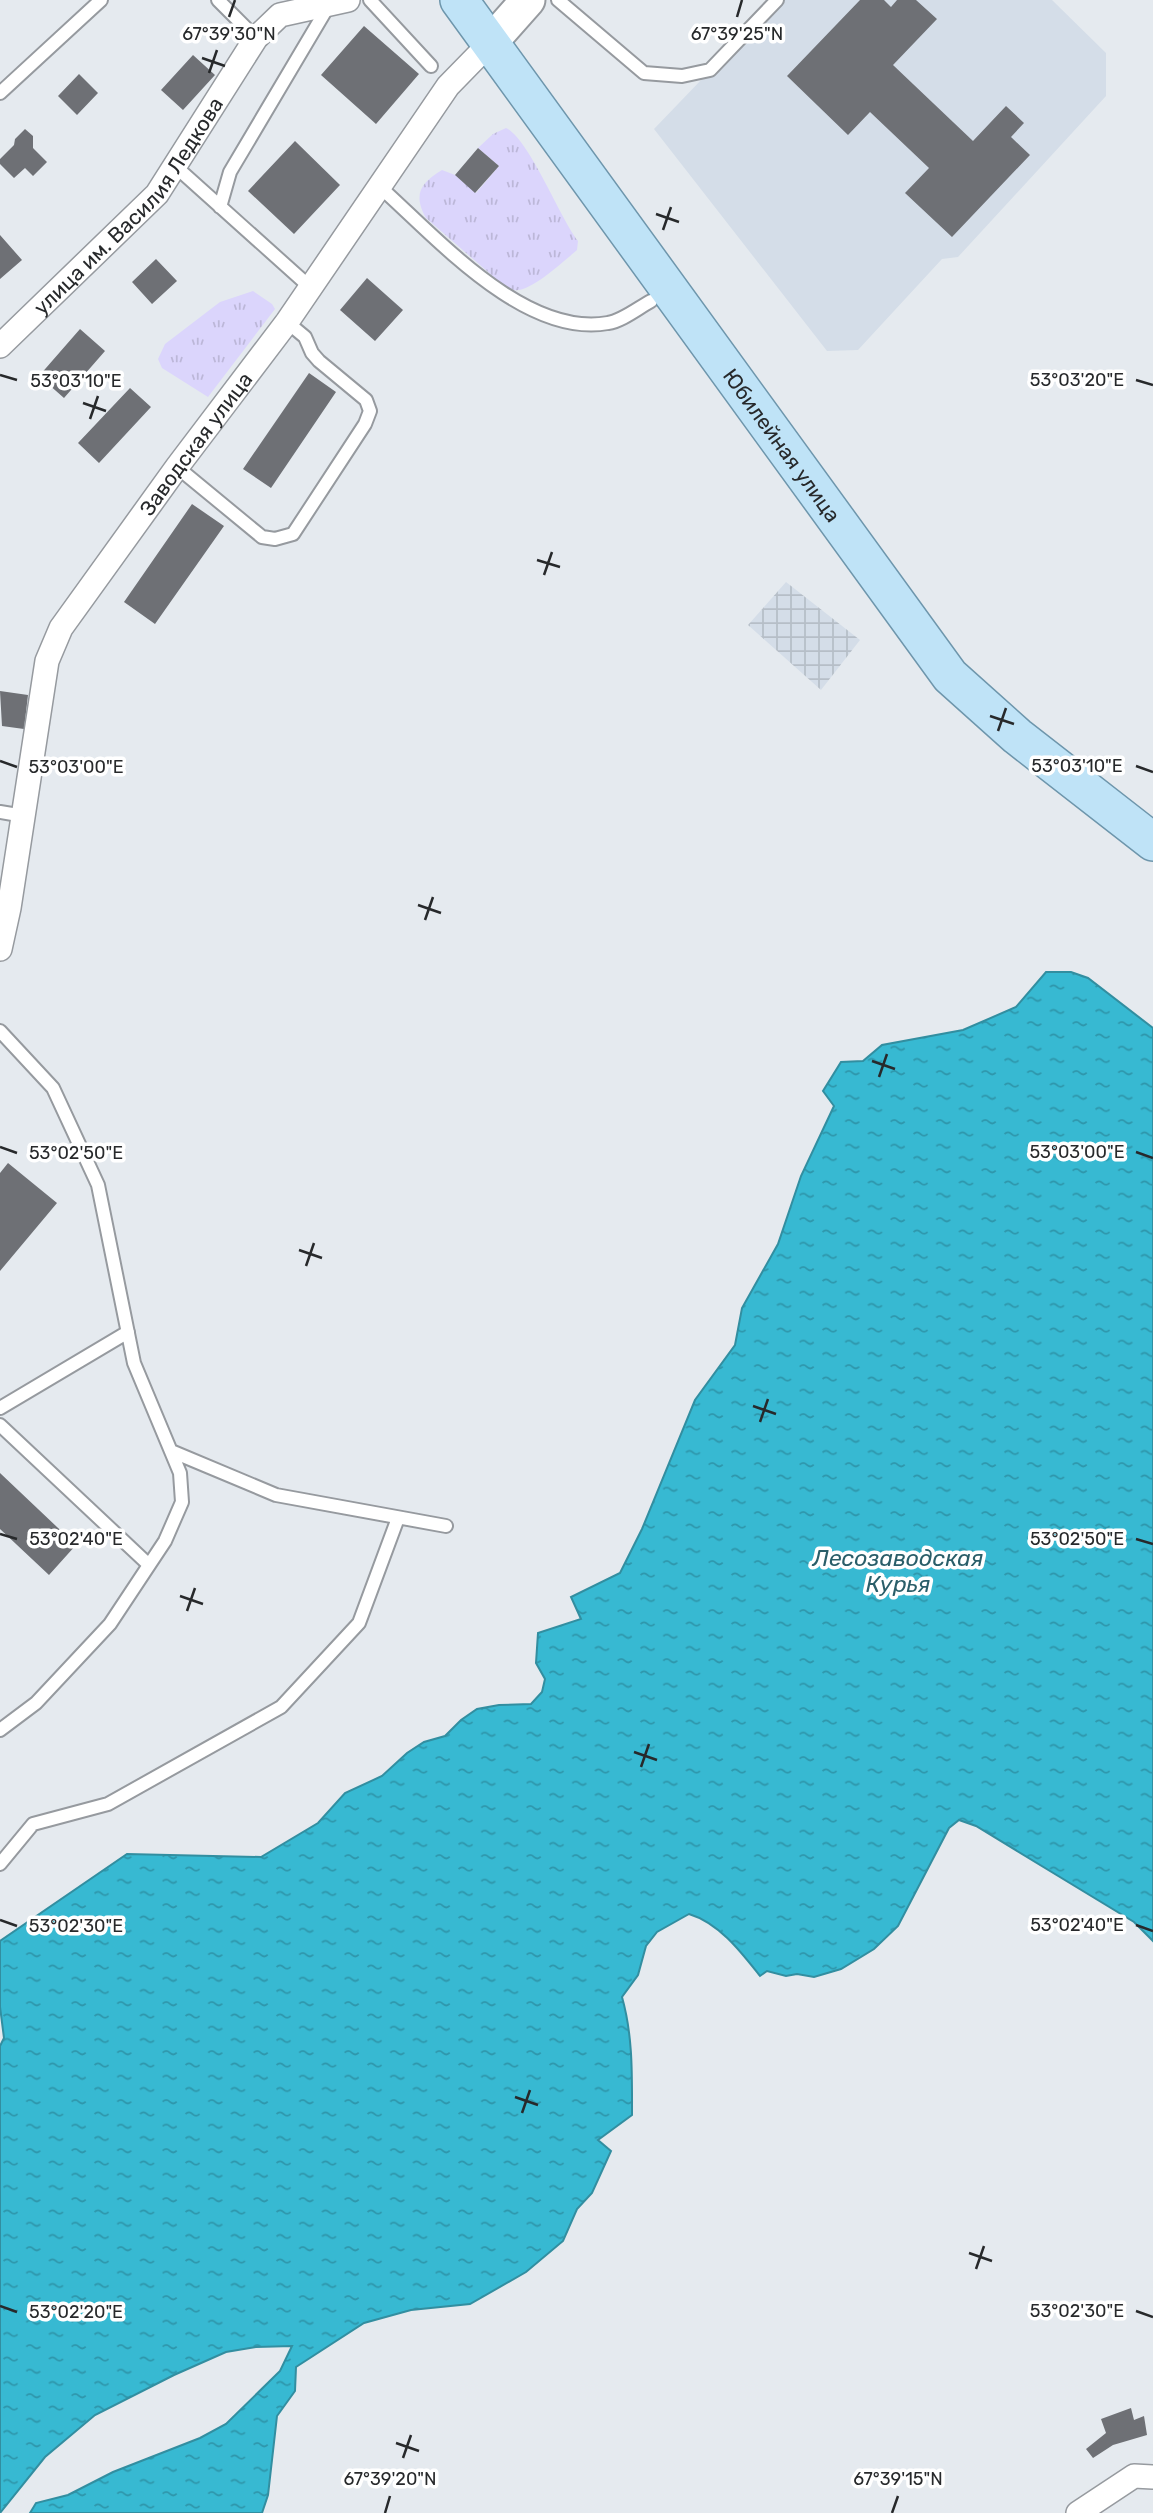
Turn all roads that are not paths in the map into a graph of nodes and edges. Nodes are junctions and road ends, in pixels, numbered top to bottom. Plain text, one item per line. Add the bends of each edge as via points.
1 (101, 0) edge
2 (218, 0) edge
3 (370, 0) edge
4 (459, 0) edge
5 (528, 0) edge
6 (558, 0) edge
7 (777, 0) edge
8 (339, 2) edge
9 (256, 37) junction
10 (490, 43) junction
11 (431, 66) dead end
12 (0, 93) edge
13 (175, 166) junction
14 (380, 187) junction
15 (220, 207) junction
16 (311, 288) junction
17 (651, 301) dead end
18 (287, 321) junction
19 (0, 346) edge
20 (177, 467) junction
21 (0, 812) edge
22 (24, 816) junction
23 (1153, 842) edge
24 (0, 949) edge
25 (0, 1031) edge
26 (128, 1332) junction
27 (0, 1408) edge
28 (0, 1425) edge
29 (171, 1451) junction
30 (398, 1518) junction
31 (446, 1526) dead end
32 (149, 1565) junction
33 (0, 1730) edge
34 (2, 1858) edge
35 (1153, 2477) edge
36 (1078, 2513) edge

1 - 12 lane
2 - 9 lane
3 - 11 lane
4 - 10 main road, Юбилейная улица
5 - 10 street, Заводская улица
6 - 7 lane via 644,73 682,76 710,70
8 - 9 street, улица им. Василия Ледкова via 280,15
8 - 15 lane via 230,172
9 - 13 street, улица им. Василия Ледкова
10 - 14 street, Заводская улица via 448,86
10 - 23 main road, Юбилейная улица via 950,676 1017,736
13 - 15 lane
13 - 19 street, улица им. Василия Ледкова via 157,194
14 - 16 street, Заводская улица
14 - 17 lane via 479,276 547,317 578,326 611,323
15 - 16 lane
16 - 18 street, Заводская улица
18 - 20 street, Заводская улица
18 - 20 lane via 305,337 319,361 366,400 370,411 293,534 262,537
20 - 22 street, Заводская улица via 56,639 47,661
21 - 22 lane
22 - 24 street, Заводская улица
25 - 26 lane via 53,1088 98,1185
26 - 27 lane
26 - 29 lane via 134,1363
28 - 32 lane
29 - 30 lane via 276,1495
29 - 32 lane via 180,1473 182,1502
30 - 31 lane
30 - 34 lane via 359,1623 281,1707 108,1804 33,1824
32 - 33 lane via 110,1624 36,1703
35 - 36 street via 1135,2476

